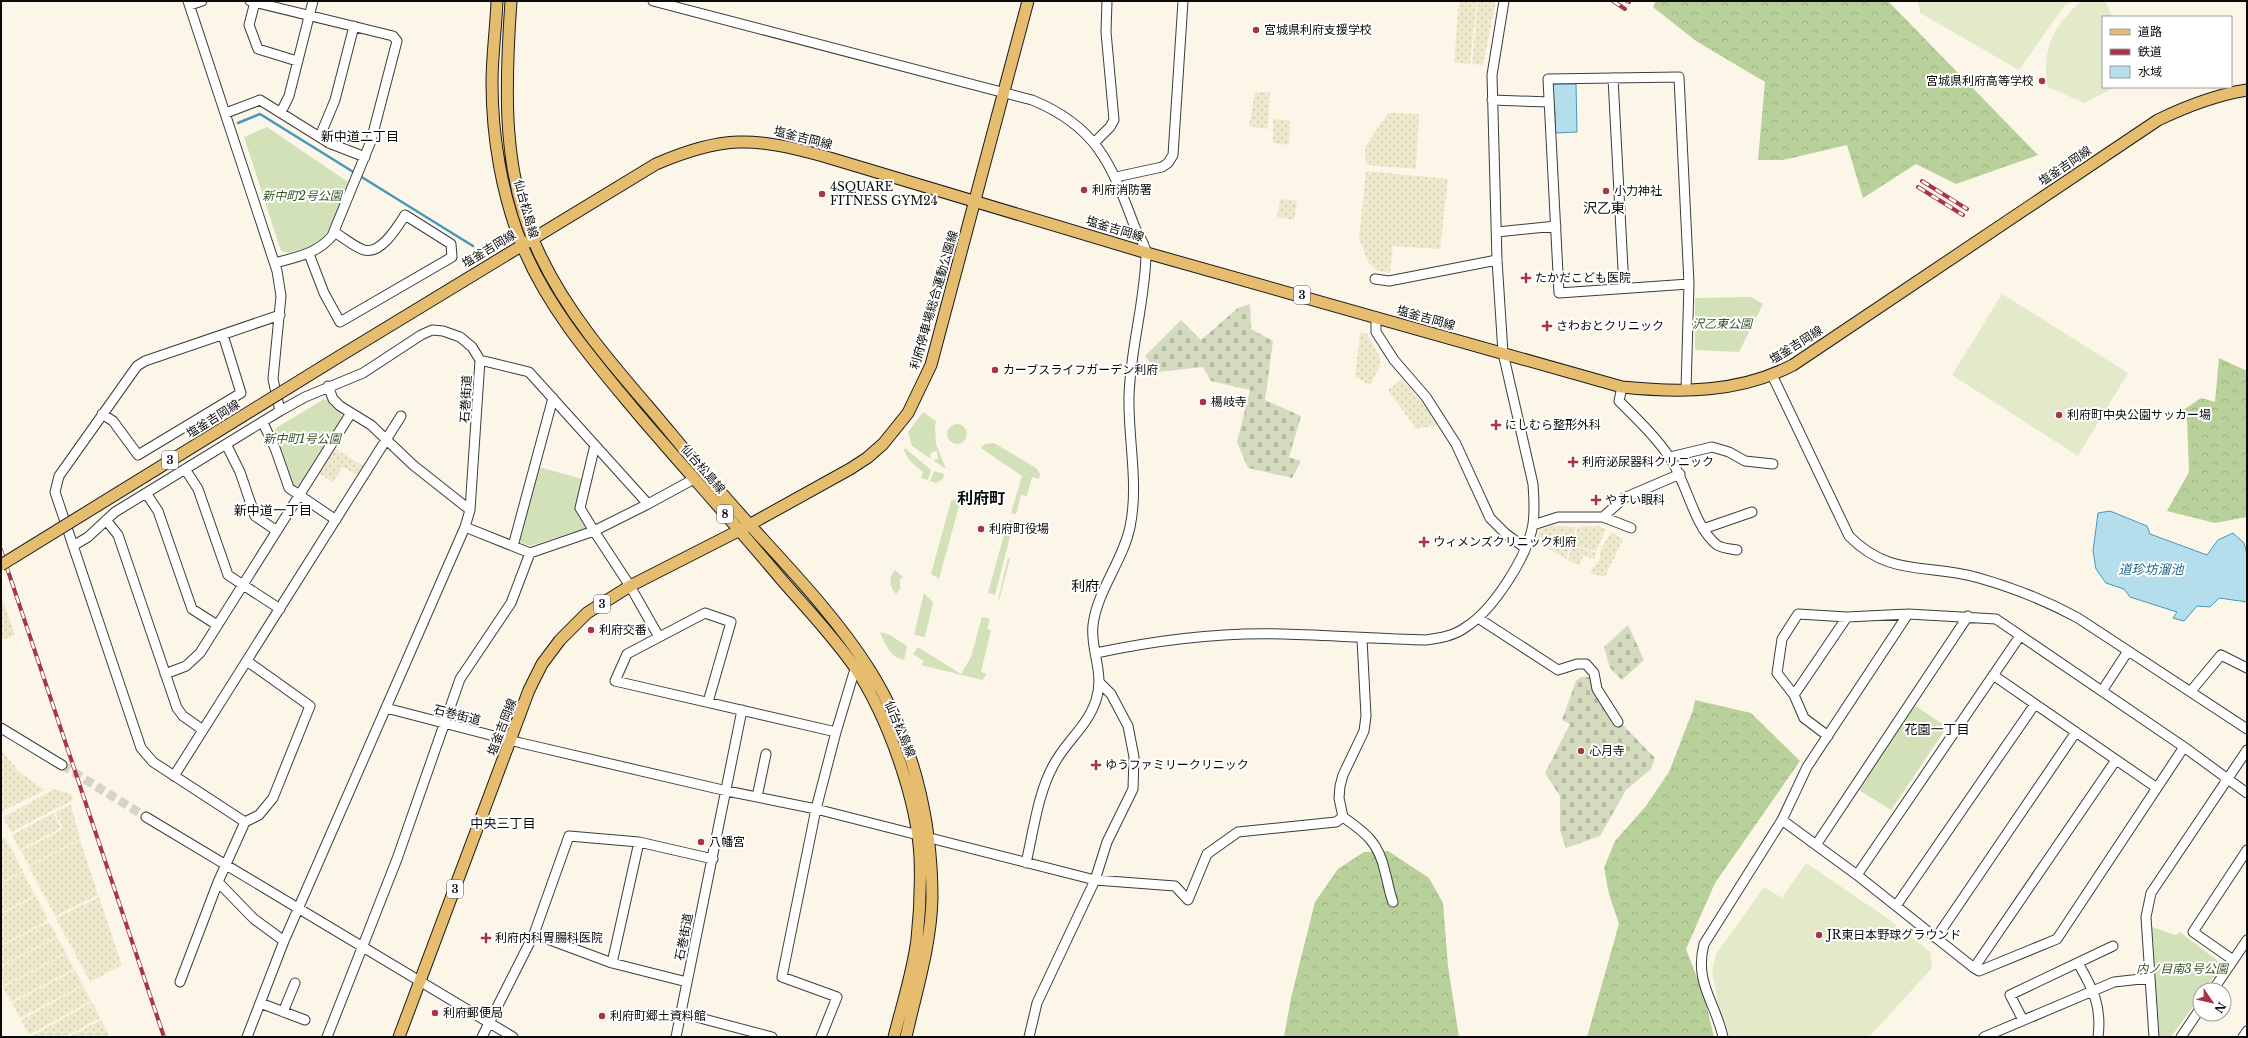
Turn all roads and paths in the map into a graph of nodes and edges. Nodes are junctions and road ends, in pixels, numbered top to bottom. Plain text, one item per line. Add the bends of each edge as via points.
1 (202, 1) edge
2 (313, 1) edge
3 (498, 1) edge
4 (511, 1) edge
5 (653, 1) edge
6 (1028, 1) edge
7 (1107, 1) edge
8 (1183, 1) edge
9 (1504, 1) edge
10 (252, 2) edge
11 (189, 3) edge
12 (309, 15) junction
13 (354, 26) junction
14 (297, 61) junction
15 (1613, 78) junction
16 (2247, 90) edge
17 (1005, 93) junction
18 (1492, 100) junction
19 (1549, 102) junction
20 (281, 112) junction
21 (226, 113) junction
22 (320, 136) junction
23 (1094, 142) junction
24 (365, 157) junction
25 (1116, 177) junction
26 (975, 201) junction
27 (1556, 226) junction
28 (334, 232) junction
29 (1497, 232) junction
30 (533, 238) junction
31 (522, 244) junction
32 (1147, 252) junction
33 (309, 254) junction
34 (1497, 260) junction
35 (274, 263) junction
36 (1375, 279) dead end
37 (1689, 284) junction
38 (1624, 288) junction
39 (280, 316) junction
40 (1376, 317) junction
41 (223, 335) junction
42 (1503, 353) junction
43 (480, 360) junction
44 (1772, 376) junction
45 (328, 386) junction
46 (1622, 387) junction
47 (1686, 390) junction
48 (553, 398) junction
49 (280, 411) junction
50 (351, 413) junction
51 (102, 414) junction
52 (401, 416) dead end
53 (262, 423) junction
54 (386, 440) junction
55 (226, 444) junction
56 (596, 445) junction
57 (1670, 457) junction
58 (1773, 464) dead end
59 (185, 469) junction
60 (1680, 474) junction
61 (694, 479) junction
62 (146, 493) junction
63 (299, 495) junction
64 (648, 504) junction
65 (470, 510) junction
66 (1752, 512) dead end
67 (1603, 517) junction
68 (106, 520) junction
69 (336, 520) junction
70 (1533, 525) junction
71 (465, 527) junction
72 (745, 528) junction
73 (1631, 528) dead end
74 (1703, 529) junction
75 (277, 531) junction
76 (594, 531) junction
77 (74, 546) junction
78 (513, 546) junction
79 (1525, 548) junction
80 (1737, 550) dead end
81 (530, 554) junction
82 (1, 564) edge
83 (243, 585) junction
84 (630, 586) junction
85 (280, 609) junction
86 (1908, 614) junction
87 (1968, 616) junction
88 (1847, 617) junction
89 (1478, 618) junction
90 (217, 625) junction
91 (2020, 636) junction
92 (659, 637) junction
93 (1362, 639) junction
94 (2128, 651) junction
95 (1096, 653) junction
96 (247, 661) junction
97 (2247, 668) edge
98 (855, 669) junction
99 (165, 674) junction
100 (1993, 675) junction
101 (1100, 683) junction
102 (2102, 691) junction
103 (2191, 691) junction
104 (1794, 695) junction
105 (708, 702) junction
106 (2035, 704) junction
107 (386, 708) junction
108 (742, 710) junction
109 (1618, 722) dead end
110 (444, 724) junction
111 (1, 728) edge
112 (2247, 729) edge
113 (203, 730) junction
114 (836, 732) junction
115 (2076, 732) junction
116 (1828, 736) junction
117 (510, 740) junction
118 (2184, 747) junction
119 (2247, 750) edge
120 (766, 754) dead end
121 (2116, 760) junction
122 (62, 765) tunnel mouth
123 (174, 776) junction
124 (2228, 779) junction
125 (2157, 788) junction
126 (727, 791) junction
127 (2247, 793) edge
128 (757, 797) junction
129 (816, 810) junction
130 (146, 817) tunnel mouth
131 (1343, 817) junction
132 (1782, 820) junction
133 (246, 822) junction
134 (922, 837) junction
135 (639, 842) junction
136 (1816, 845) junction
137 (2247, 850) edge
138 (713, 858) junction
139 (1026, 863) junction
140 (226, 866) junction
141 (1857, 875) junction
142 (1095, 880) junction
143 (218, 882) junction
144 (1393, 902) dead end
145 (1896, 906) junction
146 (298, 909) junction
147 (534, 934) junction
148 (1936, 938) junction
149 (2247, 940) edge
150 (284, 941) junction
151 (2113, 946) dead end
152 (361, 947) junction
153 (2233, 960) junction
154 (612, 963) junction
155 (2078, 963) junction
156 (1974, 968) junction
157 (2150, 978) junction
158 (180, 982) dead end
159 (420, 982) junction
160 (688, 982) junction
161 (2218, 982) edge
162 (295, 983) dead end
163 (2094, 990) junction
164 (260, 1003) junction
165 (284, 1012) junction
166 (681, 1012) junction
167 (305, 1020) dead end
168 (2023, 1020) junction
169 (2192, 1020) edge
170 (489, 1022) junction
171 (2247, 1031) edge
172 (247, 1037) edge
173 (327, 1037) edge
174 (399, 1037) edge
175 (482, 1037) edge
176 (513, 1037) edge
177 (676, 1037) edge
178 (772, 1037) edge
179 (821, 1037) edge
180 (894, 1037) edge
181 (906, 1037) edge
182 (1029, 1037) edge
183 (1723, 1037) edge
184 (1984, 1037) edge
185 (2098, 1037) edge
186 (2154, 1037) edge
187 (2180, 1037) edge
188 (2243, 1037) edge

1 - 11 street
2 - 12 street
3 - 31 main road, 仙台松島線 / 8 via 492,83 494,119 507,198
4 - 30 main road, 仙台松島線 / 8 via 506,83 508,138 522,203
5 - 17 street
6 - 17 main road, 利府停車場総合運動公園線
7 - 23 street via 1106,32 1114,120
8 - 25 street via 1172,155 1168,163 1162,167
9 - 18 street via 1495,47
10 - 12 street
10 - 14 street via 249,25 258,50
11 - 21 street
12 - 13 street
12 - 14 street
13 - 22 street via 336,100
13 - 24 street via 393,36 397,41
14 - 20 street via 289,96
15 - 19 street via 1548,79
15 - 37 street via 1679,77
15 - 38 street
16 - 44 main road, 塩釜吉岡線 / 3 via 2215,96 2158,120 1816,350
17 - 23 street via 1032,100 1060,114
17 - 26 main road, 利府停車場総合運動公園線
18 - 19 street
18 - 29 street
19 - 27 street
20 - 21 street via 260,100
20 - 22 street
21 - 35 street
22 - 24 street via 330,143
23 - 25 street
24 - 28 street
25 - 32 street via 1136,232
26 - 30 main road, 塩釜吉岡線 / 3 via 785,145 726,141 695,148 656,164
26 - 32 main road, 塩釜吉岡線 / 3
26 - 72 main road, 利府停車場総合運動公園線 via 931,365 908,413 867,458
27 - 29 street
27 - 38 street via 1559,292
28 - 33 street via 326,243
28 - 33 street via 364,250 372,250 386,241 405,215 451,244 452,257 340,322 324,293
29 - 34 street
30 - 31 main road, 塩釜吉岡線 / 3
30 - 72 main road, 仙台松島線 / 8 via 539,255 567,305 590,337
31 - 61 main road, 仙台松島線 / 8 via 555,308 573,336
31 - 82 main road, 塩釜吉岡線 / 3, bridge
32 - 40 main road, 塩釜吉岡線 / 3
32 - 95 street via 1129,397 1133,511 1129,530 1095,614 1092,627
33 - 35 street
34 - 36 street via 1389,281
34 - 42 street
35 - 39 street via 281,296
37 - 38 street
37 - 47 street
39 - 41 street
39 - 49 street via 273,379
40 - 42 main road, 塩釜吉岡線 / 3
40 - 79 street via 1376,332 1394,360 1426,397 1456,444 1490,518
41 - 51 street via 137,366
41 - 51 street via 241,393 138,455 113,421
42 - 46 main road, 塩釜吉岡線 / 3
42 - 70 street via 1533,484
43 - 45 street via 472,347 460,337 432,330 362,373
43 - 48 street via 530,372
43 - 65 street, 石巻街道
44 - 47 main road, 塩釜吉岡線 / 3 via 1739,386
44 - 94 street via 1849,536 1863,550 1890,564 1978,577 2023,593 2078,618
45 - 49 street
45 - 50 street via 333,399
46 - 47 main road, 塩釜吉岡線 / 3
46 - 57 street via 1619,401
48 - 56 street
48 - 78 street
49 - 53 street
50 - 54 street via 371,425
50 - 63 street
51 - 77 street via 56,485 56,498
52 - 54 street
53 - 55 street
53 - 63 street via 275,448 288,488
54 - 65 street
54 - 69 street
55 - 59 street
55 - 75 street via 240,472 255,516
56 - 64 street
56 - 76 street via 580,508
57 - 58 street via 1712,447 1730,452 1746,461
57 - 60 street
59 - 62 street
59 - 83 street via 198,489 228,575
60 - 67 street via 1624,498
60 - 74 street
61 - 64 street
61 - 72 main road, 仙台松島線 / 8
62 - 68 street
62 - 90 street via 158,511 192,609
63 - 69 street
63 - 75 street
64 - 76 street
65 - 71 street, 石巻街道
66 - 74 street
67 - 70 street via 1558,517
67 - 73 street
68 - 77 street
68 - 99 street via 118,535
69 - 85 street
70 - 79 street
71 - 78 street
71 - 107 street, 石巻街道
72 - 84 main road, 塩釜吉岡線 / 3
72 - 98 main road, 仙台松島線 / 8
72 - 134 main road, 仙台松島線 / 8 via 847,638 882,691 909,751 920,792
74 - 80 street via 1717,546
75 - 83 street
76 - 81 street
76 - 84 street
77 - 123 street via 141,748 153,762
78 - 81 street
79 - 89 street via 1504,586
81 - 110 street via 511,603 460,679
83 - 85 street
83 - 90 street
84 - 92 street
84 - 117 main road, 塩釜吉岡線 / 3 via 587,613 560,640 542,664
85 - 96 street
86 - 87 street
86 - 88 street
86 - 116 street
87 - 91 street via 1996,619
87 - 136 street
88 - 104 street
88 - 104 street via 1798,614 1782,639 1777,672
89 - 93 street via 1446,637 1426,640
89 - 109 street via 1558,670 1586,664 1594,673 1597,689
90 - 99 street via 192,661
91 - 100 street
91 - 102 street
92 - 105 street via 627,654 615,681
92 - 105 street via 705,613 731,622
93 - 95 street via 1282,634 1214,636 1151,642
93 - 131 street via 1366,716 1364,731 1340,786 1339,798
94 - 102 street
94 - 103 street
95 - 101 street
96 - 113 street
96 - 133 street via 310,706 273,798 259,815
97 - 103 street via 2221,655
98 - 114 street
98 - 134 main road, 仙台松島線 / 8 via 872,698 898,755
99 - 113 street via 177,708 183,716
100 - 106 street
100 - 141 street
101 - 139 street via 1087,721 1052,767 1044,788
101 - 142 street via 1111,694 1128,726 1134,772 1133,789 1107,842
102 - 118 street
103 - 112 street
104 - 116 street via 1804,718
105 - 108 street
106 - 115 street
106 - 145 street
107 - 110 street, 石巻街道
107 - 146 street
108 - 114 street
108 - 126 street
110 - 117 street, 石巻街道
110 - 152 street via 397,859
111 - 122 street
113 - 123 street
114 - 129 street
115 - 121 street
115 - 148 street
116 - 132 street via 1807,767
117 - 126 street, 石巻街道
117 - 159 main road, 塩釜吉岡線 / 3
118 - 124 street
118 - 125 street
119 - 124 street
120 - 128 street
121 - 125 street
121 - 156 street
123 - 133 street
124 - 127 street
124 - 157 street via 2151,893 2146,917
125 - 156 street via 2057,938 1979,971
126 - 128 street
126 - 138 street, 石巻街道
128 - 129 street
129 - 134 street
129 - 179 street via 782,978 837,997
130 - 140 street
131 - 142 street via 1336,822 1238,832 1207,854 1188,900 1176,886
131 - 144 street via 1364,830 1375,843
132 - 136 street
132 - 183 street via 1704,944 1700,960 1703,984
133 - 140 street
134 - 139 street
134 - 180 main road, 仙台松島線 / 8 via 917,941
134 - 181 main road, 仙台松島線 / 8 via 932,900 927,945
135 - 138 street
135 - 147 street via 569,836
135 - 154 street
136 - 141 street
137 - 153 street via 2193,932
138 - 160 street, 石巻街道
139 - 142 street
140 - 143 street
140 - 146 street
141 - 145 street
142 - 182 street via 1037,1003
143 - 150 street via 254,919
143 - 158 street
145 - 148 street
146 - 150 street
146 - 152 street
147 - 154 street
147 - 170 street
148 - 156 street
149 - 153 street
150 - 164 street
151 - 155 street
152 - 159 street
152 - 173 street
153 - 161 street
154 - 160 street
155 - 163 street
155 - 168 street via 2010,995
157 - 163 street via 2114,982
157 - 186 street
159 - 170 street
159 - 174 main road, 塩釜吉岡線 / 3
160 - 166 street, 石巻街道
162 - 165 street
163 - 168 street
163 - 185 street via 2100,1019
164 - 165 street
164 - 172 street
165 - 167 street
166 - 177 street, 石巻街道
166 - 178 street
168 - 184 street
169 - 187 street
170 - 175 street
170 - 176 street
171 - 188 street

